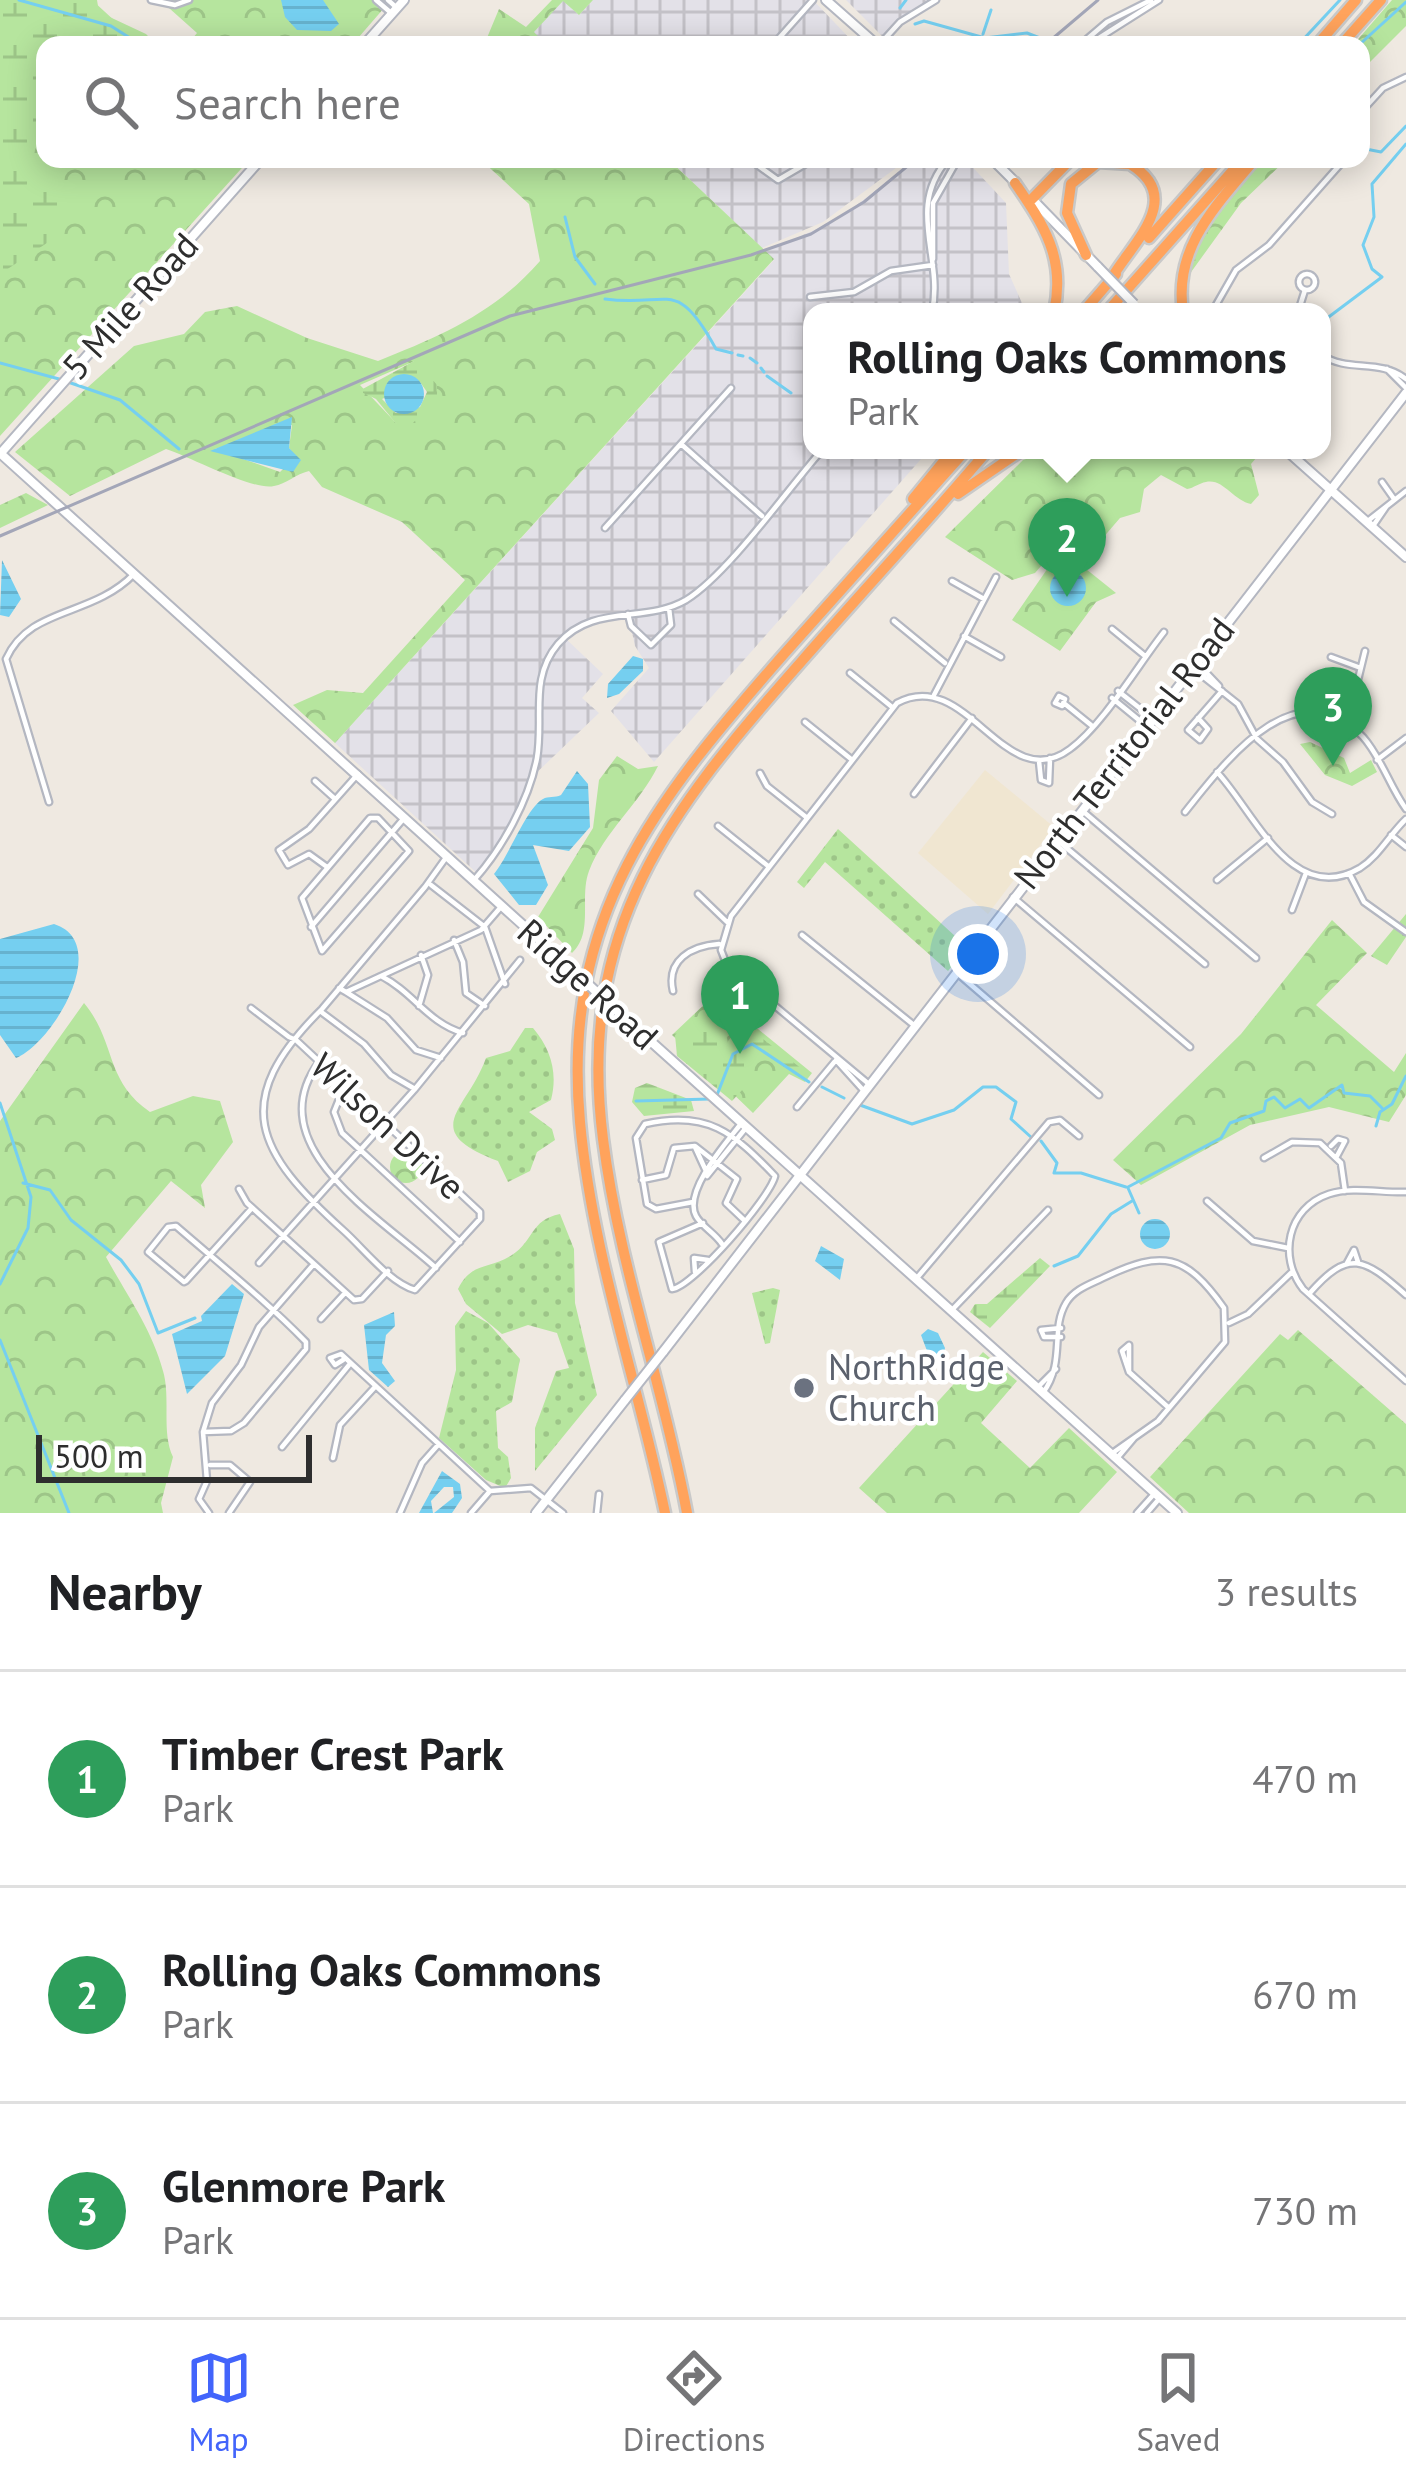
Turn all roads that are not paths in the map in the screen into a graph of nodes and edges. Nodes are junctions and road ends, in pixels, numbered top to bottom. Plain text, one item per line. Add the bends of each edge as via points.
1 (151, 0) edge
2 (189, 0) edge
3 (376, 0) edge
4 (388, 0) edge
5 (813, 0) edge
6 (826, 0) edge
7 (936, 0) edge
8 (1155, 0) edge
9 (1356, 0) edge
10 (1383, 0) edge
11 (397, 7) edge
12 (372, 36) edge
13 (781, 36) edge
14 (868, 36) edge
15 (887, 36) edge
16 (1090, 36) edge
17 (1101, 36) edge
18 (1325, 36) edge
19 (1353, 36) edge
20 (1406, 77) edge
21 (1370, 102) edge
22 (253, 168) edge
23 (761, 168) edge
24 (799, 168) edge
25 (946, 168) edge
26 (1001, 168) edge
27 (1062, 168) edge
28 (1089, 168) edge
29 (1134, 168) edge
30 (1211, 168) edge
31 (1235, 168) edge
32 (1248, 168) edge
33 (1337, 168) edge
34 (1016, 183) junction
35 (1032, 199) junction
36 (1087, 255) junction
37 (933, 265) junction
38 (1111, 279) junction
39 (1305, 290) dead end
40 (809, 297) dead end
41 (932, 303) edge
42 (1055, 303) edge
43 (1091, 303) edge
44 (1116, 303) edge
45 (1132, 303) edge
46 (1182, 303) edge
47 (1217, 303) edge
48 (1301, 303) edge
49 (1331, 360) edge
50 (1383, 365) junction
51 (1406, 380) edge
52 (730, 388) dead end
53 (1406, 391) edge
54 (681, 444) junction
55 (0, 454) edge
56 (814, 459) edge
57 (945, 459) edge
58 (958, 459) edge
59 (980, 459) edge
60 (1009, 459) edge
61 (1297, 459) edge
62 (1382, 482) dead end
63 (1328, 488) junction
64 (1406, 491) edge
65 (1394, 500) junction
66 (763, 517) junction
67 (1370, 524) junction
68 (605, 528) dead end
69 (1406, 557) edge
70 (880, 573) junction
71 (134, 574) junction
72 (853, 575) junction
73 (996, 577) dead end
74 (952, 581) dead end
75 (984, 599) junction
76 (669, 608) junction
77 (628, 614) junction
78 (894, 621) dead end
79 (1112, 629) dead end
80 (1164, 632) dead end
81 (964, 636) junction
82 (1364, 652) dead end
83 (1145, 656) junction
84 (1001, 657) dead end
85 (1331, 657) dead end
86 (947, 664) junction
87 (1193, 664) junction
88 (1358, 667) junction
89 (850, 673) dead end
90 (1117, 691) junction
91 (1222, 691) junction
92 (934, 695) junction
93 (1112, 698) junction
94 (1065, 704) dead end
95 (892, 707) junction
96 (972, 718) junction
97 (1198, 718) dead end
98 (1148, 721) junction
99 (805, 722) dead end
100 (1091, 725) junction
101 (1346, 725) junction
102 (1252, 733) junction
103 (1406, 738) edge
104 (1050, 758) junction
105 (851, 759) junction
106 (1039, 759) junction
107 (1377, 760) junction
108 (1217, 772) junction
109 (760, 773) dead end
110 (358, 774) junction
111 (315, 781) dead end
112 (914, 794) dead end
113 (335, 799) junction
114 (49, 802) dead end
115 (1081, 809) junction
116 (1406, 809) edge
117 (1185, 812) dead end
118 (1332, 814) dead end
119 (806, 817) junction
120 (405, 818) junction
121 (1406, 819) edge
122 (718, 826) dead end
123 (393, 831) junction
124 (1391, 835) junction
125 (1268, 838) junction
126 (1057, 840) junction
127 (1406, 847) edge
128 (447, 856) junction
129 (768, 866) junction
130 (327, 868) junction
131 (1306, 873) junction
132 (1349, 873) junction
133 (474, 880) junction
134 (1217, 880) dead end
135 (430, 885) junction
136 (698, 894) dead end
137 (1013, 897) junction
138 (502, 905) junction
139 (1292, 910) dead end
140 (727, 922) junction
141 (485, 926) junction
142 (311, 927) junction
143 (1406, 932) edge
144 (802, 935) dead end
145 (454, 940) junction
146 (721, 944) junction
147 (421, 955) junction
148 (1256, 958) dead end
149 (520, 960) dead end
150 (1205, 964) dead end
151 (956, 972) junction
152 (377, 975) junction
153 (505, 984) junction
154 (342, 990) junction
155 (673, 991) dead end
156 (419, 1006) junction
157 (486, 1006) junction
158 (251, 1009) dead end
159 (320, 1011) junction
160 (915, 1026) junction
161 (463, 1034) junction
162 (293, 1039) junction
163 (1190, 1047) dead end
164 (442, 1058) junction
165 (836, 1060) junction
166 (320, 1062) junction
167 (346, 1086) junction
168 (867, 1088) junction
169 (415, 1089) junction
170 (1099, 1095) dead end
171 (797, 1107) dead end
172 (745, 1124) junction
173 (384, 1125) junction
174 (1079, 1136) dead end
175 (733, 1138) junction
176 (695, 1147) junction
177 (1329, 1148) junction
178 (360, 1151) junction
179 (1337, 1156) junction
180 (1264, 1157) dead end
181 (716, 1161) junction
182 (706, 1171) junction
183 (801, 1175) junction
184 (337, 1177) junction
185 (642, 1180) junction
186 (703, 1180) junction
187 (239, 1189) dead end
188 (1345, 1191) junction
189 (1406, 1192) edge
190 (1208, 1201) dead end
191 (693, 1202) junction
192 (313, 1204) junction
193 (252, 1208) junction
194 (1048, 1210) dead end
195 (745, 1221) junction
196 (703, 1223) junction
197 (283, 1236) junction
198 (460, 1242) junction
199 (722, 1244) junction
200 (1288, 1248) junction
201 (209, 1255) junction
202 (708, 1260) junction
203 (1358, 1262) junction
204 (259, 1263) dead end
205 (1347, 1263) junction
206 (314, 1264) junction
207 (436, 1268) junction
208 (388, 1271) junction
209 (1292, 1272) junction
210 (697, 1274) junction
211 (916, 1279) junction
212 (345, 1293) junction
213 (1309, 1294) junction
214 (1406, 1295) edge
215 (272, 1311) junction
216 (951, 1311) junction
217 (321, 1319) dead end
218 (1229, 1323) junction
219 (1061, 1328) junction
220 (1061, 1337) junction
221 (1129, 1372) dead end
222 (1406, 1381) edge
223 (374, 1388) junction
224 (1040, 1390) junction
225 (1169, 1408) junction
226 (203, 1432) junction
227 (438, 1444) junction
228 (282, 1448) dead end
229 (1114, 1456) junction
230 (333, 1458) dead end
231 (210, 1465) junction
232 (490, 1491) junction
233 (598, 1494) dead end
234 (1158, 1495) junction
235 (546, 1500) junction
236 (475, 1512) edge
237 (208, 1513) edge
238 (229, 1513) edge
239 (400, 1513) edge
240 (536, 1513) edge
241 (563, 1513) edge
242 (597, 1513) edge
243 (665, 1513) edge
244 (687, 1513) edge
245 (1137, 1513) edge
246 (1147, 1513) edge
247 (1178, 1513) edge

1 - 2 street
3 - 11 street
4 - 11 street
5 - 13 street
6 - 14 street
7 - 15 street
8 - 16 street
8 - 17 street
9 - 18 highway
10 - 19 highway
11 - 12 street
20 - 21 street
22 - 55 street, 5 Mile Road
23 - 24 street via 778,180
25 - 37 street via 925,212
26 - 34 street
27 - 35 highway
28 - 36 highway via 1069,188 1067,213
29 - 38 highway via 1151,185 1154,214
30 - 38 highway
31 - 44 highway
32 - 46 highway via 1191,244
33 - 47 street via 1237,269
34 - 35 street
34 - 42 highway via 1058,260
35 - 36 street
36 - 45 street, bridge
37 - 40 street via 891,271 854,292
37 - 41 street
38 - 43 highway
39 - 48 street
49 - 50 street
50 - 51 street
50 - 53 street
52 - 54 street
53 - 63 street, North Territorial Road
54 - 66 street
54 - 68 street
55 - 71 street, Ridge Road
56 - 66 street
57 - 72 highway
58 - 72 highway
59 - 70 highway
60 - 70 highway via 956,495
61 - 63 street
62 - 65 street
63 - 67 street
63 - 87 street, North Territorial Road
64 - 65 street
65 - 67 street
66 - 76 street via 700,588
67 - 69 street
70 - 244 highway via 688,793 640,877 611,966 599,1055 603,1141
71 - 110 street, Ridge Road
71 - 114 street via 112,596 28,627 6,658
72 - 243 highway via 660,802 610,902 586,989 578,1060 583,1147
73 - 75 street
74 - 75 street
75 - 81 street
76 - 77 street
76 - 77 street via 671,625 651,645
77 - 133 street via 583,624 549,656 539,688 536,765 498,850
78 - 86 street
79 - 83 street
80 - 83 street
81 - 84 street
81 - 86 street
82 - 88 street
83 - 90 street
85 - 88 street
86 - 92 street
87 - 91 street
87 - 98 street, North Territorial Road
88 - 101 street
89 - 95 street
90 - 93 street
90 - 98 street
91 - 97 street
91 - 102 street
92 - 95 street
92 - 96 street
93 - 98 street
93 - 100 street
94 - 100 street
95 - 105 street
96 - 106 street via 1016,753
96 - 112 street
98 - 115 street, North Territorial Road
99 - 105 street
100 - 104 street via 1072,748
101 - 102 street via 1305,716
101 - 107 street
102 - 108 street
102 - 118 street
103 - 107 street
104 - 106 street
104 - 106 street via 1053,778 1046,784
105 - 119 street
107 - 116 street
108 - 117 street
108 - 125 street
109 - 119 street
110 - 113 street
110 - 120 street, Ridge Road
111 - 113 street
113 - 130 street via 278,852 289,865 309,854
115 - 126 street, North Territorial Road
115 - 148 street
119 - 129 street
120 - 123 street
120 - 128 street, Ridge Road
121 - 124 street
122 - 129 street
123 - 130 street via 374,817
123 - 142 street
123 - 142 street via 408,853 322,951
124 - 127 street
124 - 132 street
125 - 131 street
125 - 134 street
126 - 137 street, North Territorial Road
126 - 150 street
128 - 133 street, Ridge Road
128 - 135 street
129 - 140 street
130 - 142 street via 302,898
131 - 132 street
131 - 139 street
132 - 143 street via 1364,902
133 - 138 street, Ridge Road
135 - 141 street
135 - 154 street
136 - 140 street
137 - 151 street, North Territorial Road
137 - 163 street
138 - 141 street
138 - 172 street, Ridge Road, bridge
140 - 146 street
141 - 145 street
141 - 153 street
144 - 160 street
145 - 147 street
145 - 157 street via 466,993
146 - 155 street via 683,955 671,974
146 - 165 street via 736,982 774,1004
147 - 152 street
147 - 156 street via 428,975
149 - 153 street
151 - 160 street, North Territorial Road
151 - 170 street
152 - 154 street
152 - 156 street
153 - 157 street
154 - 159 street
154 - 164 street via 388,1018 416,1050
156 - 161 street
157 - 161 street
158 - 162 street, Wilson Drive
159 - 162 street
159 - 169 street
160 - 168 street, North Territorial Road
161 - 164 street
162 - 166 street, Wilson Drive
162 - 192 street via 269,1078 264,1124 279,1166
164 - 169 street
165 - 168 street
165 - 171 street
166 - 167 street, Wilson Drive
166 - 184 street via 302,1091 300,1123 311,1151
167 - 173 street, Wilson Drive
167 - 178 street via 335,1120
168 - 183 street, North Territorial Road
169 - 173 street
172 - 175 street
172 - 183 street, Ridge Road
173 - 178 street
173 - 198 street, Wilson Drive via 481,1215
174 - 211 street via 1060,1120 1049,1122
175 - 181 street
175 - 185 street via 692,1117 645,1124 636,1138
175 - 195 street via 776,1178
176 - 181 street
176 - 182 street
176 - 185 street via 674,1148 666,1175
177 - 179 street
177 - 179 street via 1346,1141
177 - 180 street via 1296,1142
178 - 184 street
178 - 198 street
179 - 188 street
181 - 182 street
181 - 186 street
181 - 195 street via 736,1179 726,1203
182 - 186 street
183 - 211 street, Ridge Road
183 - 235 street, North Territorial Road, bridge
184 - 192 street
184 - 207 street
185 - 191 street via 651,1209
186 - 191 street
187 - 193 street
188 - 189 street
188 - 200 street via 1306,1208
190 - 200 street via 1252,1241
191 - 196 street
192 - 197 street
192 - 208 street
193 - 197 street
193 - 201 street
194 - 216 street
195 - 199 street
196 - 199 street
196 - 210 street via 658,1244 670,1287 685,1287
197 - 204 street
197 - 206 street
198 - 207 street
199 - 202 street
200 - 209 street
201 - 201 street via 173,1225 148,1252 183,1282
201 - 215 street
202 - 210 street
202 - 210 street via 692,1262
203 - 205 street
203 - 205 street via 1354,1250
203 - 214 street
205 - 213 street
206 - 212 street
206 - 215 street
207 - 208 street via 413,1291
208 - 212 street via 360,1301
209 - 213 street
209 - 218 street
211 - 216 street, Ridge Road
212 - 217 street
213 - 222 street
215 - 226 street via 212,1403
215 - 226 street via 305,1340 302,1353 236,1429
216 - 224 street, Ridge Road
218 - 219 street via 1199,1282 1155,1257 1076,1292
218 - 225 street via 1222,1348
219 - 220 street
219 - 220 street via 1041,1330
220 - 224 street via 1055,1370
221 - 225 street
223 - 227 street
223 - 228 street via 346,1362
223 - 230 street via 340,1426
224 - 229 street, Ridge Road
225 - 229 street
226 - 231 street
227 - 232 street
227 - 239 street
229 - 234 street, Ridge Road
231 - 237 street via 199,1499
231 - 238 street via 230,1466 250,1482
232 - 235 street via 531,1488
232 - 236 street
233 - 242 street
234 - 245 street
234 - 246 street
234 - 247 street, Ridge Road
235 - 240 street, North Territorial Road
235 - 241 street

